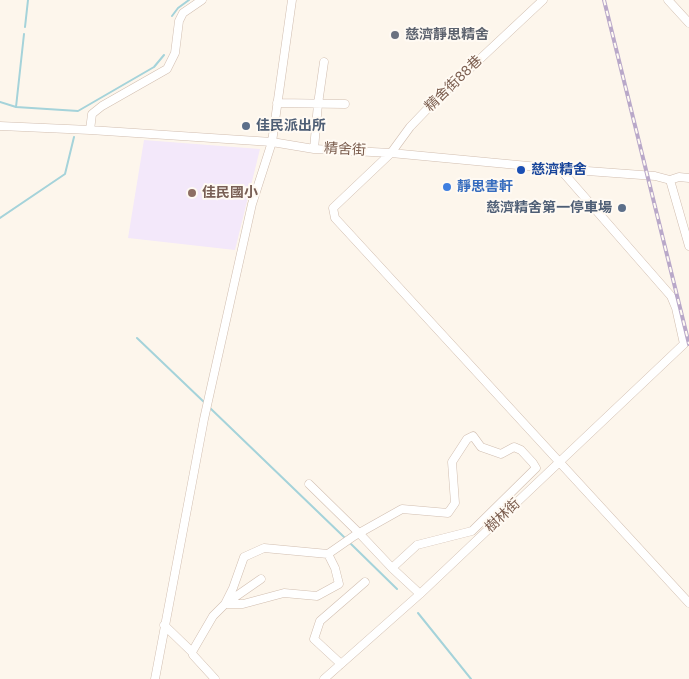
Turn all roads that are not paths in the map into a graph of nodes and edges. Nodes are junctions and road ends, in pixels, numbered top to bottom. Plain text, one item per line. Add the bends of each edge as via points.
1 (202, 0) edge
2 (292, 0) edge
3 (544, 0) edge
4 (668, 0) edge
5 (689, 23) edge
6 (324, 62) dead end
7 (277, 103) junction
8 (318, 104) junction
9 (344, 104) dead end
10 (0, 126) edge
11 (90, 130) junction
12 (272, 142) junction
13 (314, 149) junction
14 (391, 153) junction
15 (560, 169) junction
16 (689, 178) edge
17 (670, 180) junction
18 (689, 246) edge
19 (559, 463) junction
20 (309, 484) dead end
21 (359, 533) junction
22 (328, 554) junction
23 (392, 568) junction
24 (261, 579) dead end
25 (365, 582) dead end
26 (420, 594) junction
27 (225, 604) junction
28 (689, 604) edge
29 (164, 625) junction
30 (192, 652) junction
31 (341, 664) junction
32 (155, 679) edge
33 (215, 679) edge
34 (324, 679) edge

1 - 11 street via 183,13 179,21 175,53 168,69 102,106 92,114
2 - 7 street
3 - 14 street, 精舍街88巷 via 434,102
4 - 5 street
6 - 8 street
7 - 8 street
7 - 12 street
8 - 9 street
8 - 13 street
10 - 11 street, 精舍街
11 - 12 street, 精舍街
12 - 13 street, 精舍街
12 - 29 street via 250,213 193,472
13 - 14 street, 精舍街
14 - 15 street, 精舍街
14 - 19 street, 精舍街88巷 via 333,208 335,218
15 - 17 street, 精舍街
15 - 19 street, 樹林街 via 671,296 684,344
16 - 17 street, 精舍街
17 - 18 street
19 - 26 street, 樹林街
19 - 28 street
20 - 21 street
21 - 22 street
21 - 23 street
21 - 23 street via 402,509 448,513 455,503 452,462 467,439 473,436 481,447 501,454 514,447 521,450 533,463 536,468 472,531 417,544
22 - 27 street via 264,548 244,557
22 - 27 street via 339,584 317,596 284,593 243,604
23 - 26 street
24 - 27 street
25 - 31 street via 320,620 314,639
26 - 31 street, 樹林街
27 - 30 street via 213,616
29 - 30 street
29 - 32 street
30 - 33 street
31 - 34 street, 樹林街

